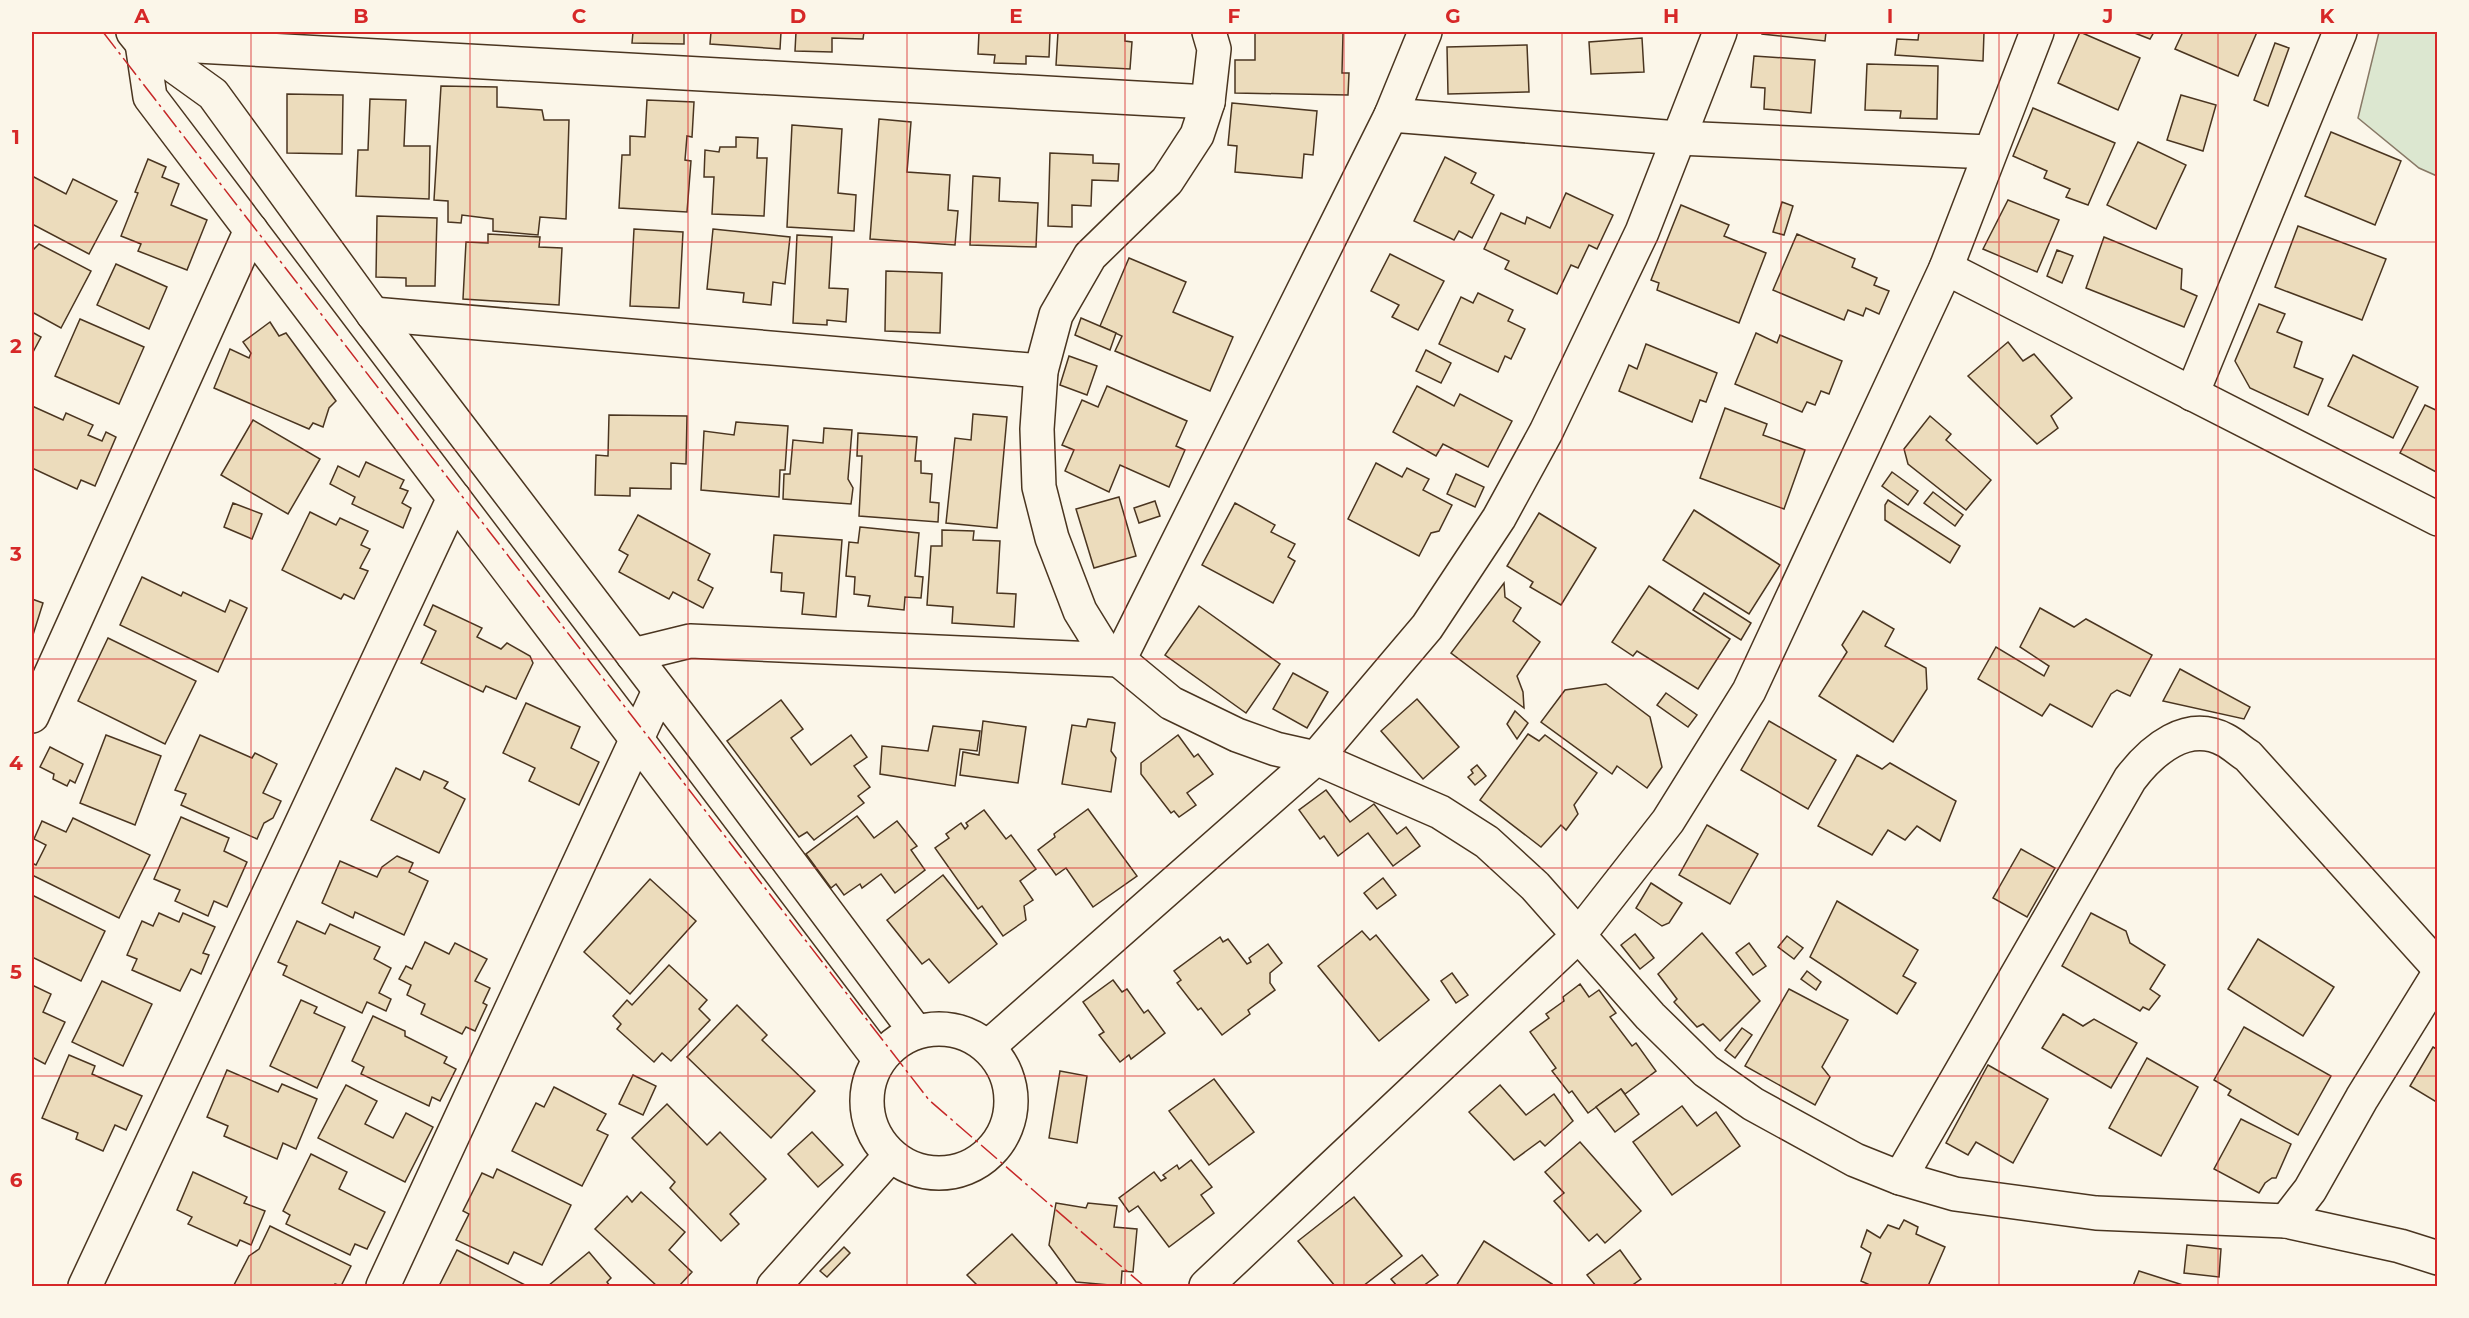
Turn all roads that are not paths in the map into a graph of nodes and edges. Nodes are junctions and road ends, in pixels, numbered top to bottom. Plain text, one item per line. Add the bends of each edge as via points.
1 (1209, 32) edge
2 (1425, 32) edge
3 (1720, 32) edge
4 (2037, 32) edge
5 (2340, 32) edge
6 (137, 37) edge
7 (1208, 102) junction
8 (1392, 116) junction
9 (1678, 138) junction
10 (1989, 152) junction
11 (251, 230) junction
12 (1946, 268) junction
13 (373, 314) junction
14 (1041, 371) junction
15 (2192, 394) junction
16 (454, 498) junction
17 (2438, 519) edge
18 (633, 655) junction
19 (1119, 660) junction
20 (659, 691) junction
21 (32, 716) edge
22 (637, 739) junction
23 (1316, 758) junction
24 (1578, 936) junction
25 (2438, 967) edge
26 (2438, 975) edge
27 (916, 1032) junction
28 (988, 1047) junction
29 (879, 1059) junction
30 (890, 1156) junction
31 (1900, 1178) junction
32 (2286, 1221) junction
33 (2438, 1258) edge
34 (85, 1287) edge
35 (383, 1287) edge
36 (774, 1287) edge
37 (1206, 1287) edge

1 - 7 street via 1214,49
2 - 8 street
3 - 9 street
4 - 10 street
5 - 15 street
6 - 7 street
6 - 11 street via 150,97
6 - 13 street via 213,94
7 - 14 street via 1197,135 1167,181 1090,256 1056,315
8 - 9 street
8 - 19 street
9 - 10 street
9 - 23 street via 1642,232 1546,432 1499,518 1426,627
10 - 12 street
11 - 16 street
11 - 21 street
12 - 15 street
12 - 24 street via 1749,691 1668,821
13 - 14 street
13 - 18 street
14 - 19 street via 1039,487 1052,538 1080,611 1101,645
15 - 17 street
16 - 22 street
16 - 34 street
18 - 19 street via 690,641
18 - 20 street
19 - 23 street via 1171,703 1237,735
20 - 22 street
20 - 27 street
22 - 29 street
22 - 35 street
23 - 24 street via 1440,812 1487,842 1535,886
23 - 28 street
24 - 31 street via 1706,1071 1799,1131
24 - 37 street
25 - 31 street via 2248,756 2223,739 2196,733 2173,738 2144,761 2130,779
26 - 32 street via 2310,1190
27 - 28 street via 946,1029
27 - 29 street
28 - 30 street via 1010,1087 1006,1128 994,1148 975,1164 947,1174 917,1171
29 - 30 street via 871,1073 866,1102 873,1131
30 - 36 street
31 - 32 street via 1955,1194 2096,1213
32 - 33 street

